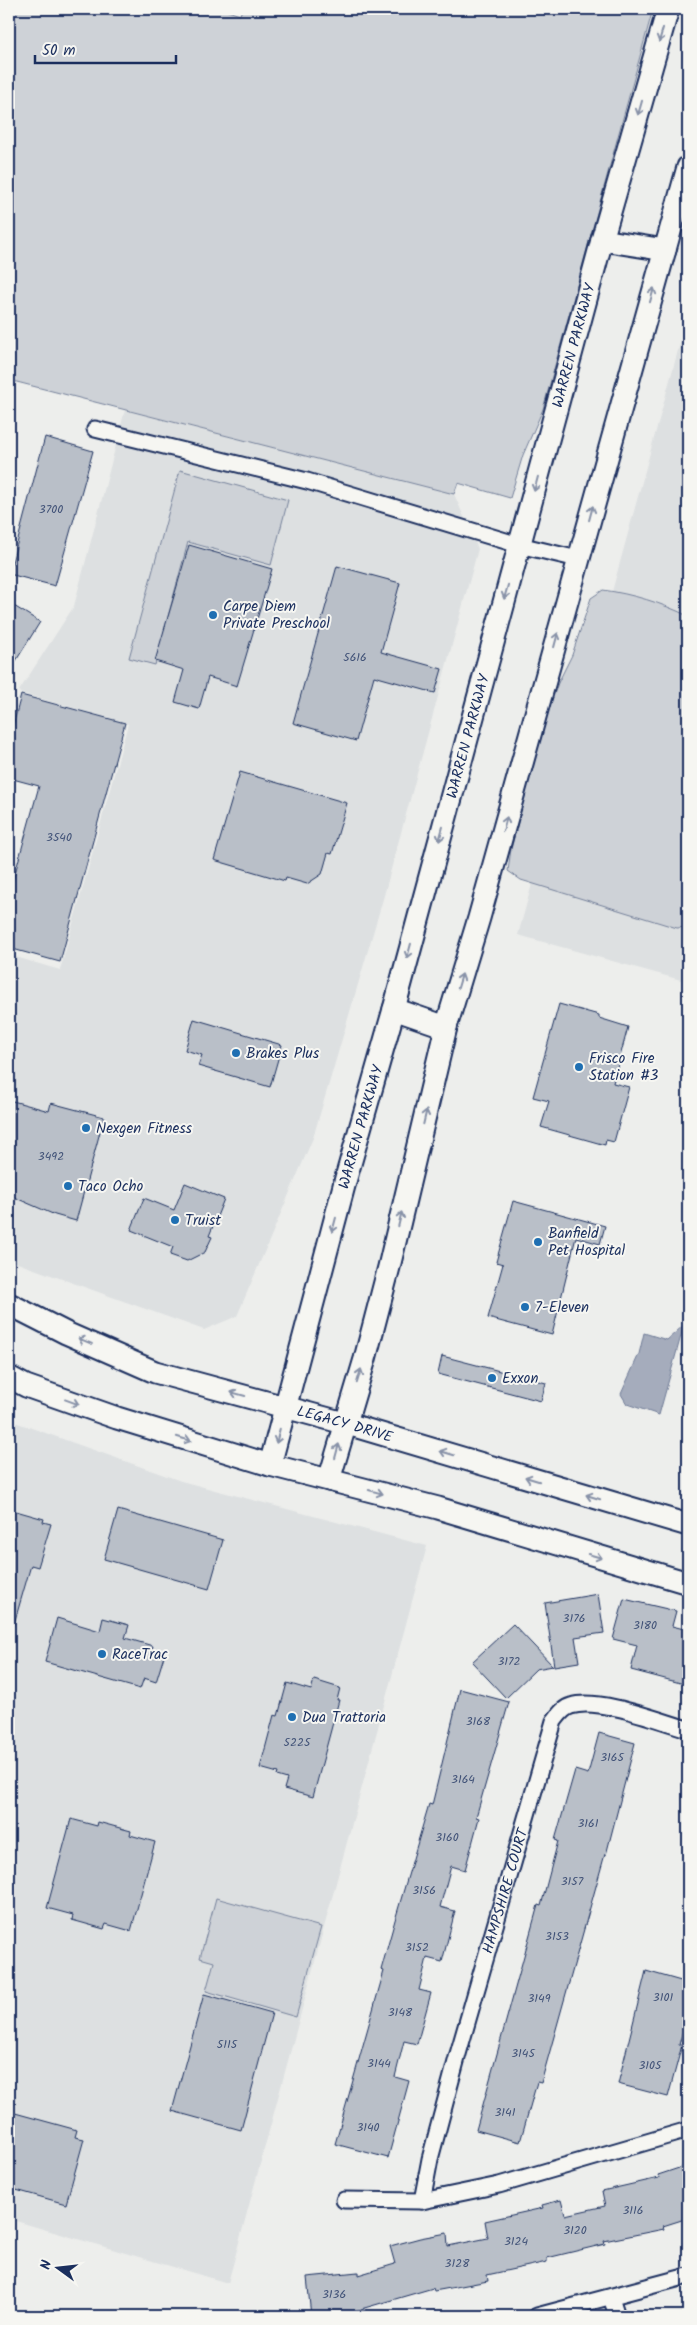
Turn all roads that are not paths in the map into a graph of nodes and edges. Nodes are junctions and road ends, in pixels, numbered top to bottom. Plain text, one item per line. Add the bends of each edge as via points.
1 (668, 9) edge
2 (688, 167) edge
3 (602, 240) junction
4 (665, 250) junction
5 (95, 429) dead end
6 (519, 545) junction
7 (578, 560) junction
8 (394, 1009) junction
9 (446, 1027) junction
10 (9, 1304) edge
11 (9, 1377) edge
12 (285, 1406) junction
13 (344, 1423) junction
14 (270, 1465) junction
15 (329, 1480) junction
16 (688, 1525) edge
17 (688, 1583) edge
18 (688, 1729) edge
19 (688, 2130) edge
20 (344, 2200) dead end
21 (422, 2200) junction
22 (688, 2276) edge
23 (611, 2298) junction
24 (537, 2316) edge
25 (617, 2316) edge

1 -> 3 main road, WARREN PARKWAY
2 - 4 main road
3 - 4 main road
3 -> 6 main road, WARREN PARKWAY
7 -> 4 main road
5 - 6 street via 307,481
6 - 7 street
6 -> 8 main road, WARREN PARKWAY
9 -> 7 main road
8 - 9 main road
8 -> 12 main road, WARREN PARKWAY
13 -> 9 main road via 389,1267
12 -> 10 main road, LEGACY DRIVE via 155,1372
11 -> 14 main road via 117,1418
12 - 13 main road, LEGACY DRIVE
12 -> 14 main road, WARREN PARKWAY
15 -> 13 main road
16 -> 13 main road, LEGACY DRIVE
14 - 15 main road
15 -> 17 main road via 438,1508
18 - 21 street, HAMPSHIRE COURT via 588,1702 563,1710 554,1721 456,2064
19 - 21 street via 498,2185
20 - 21 street
22 - 23 street
23 - 24 street
23 - 25 street

